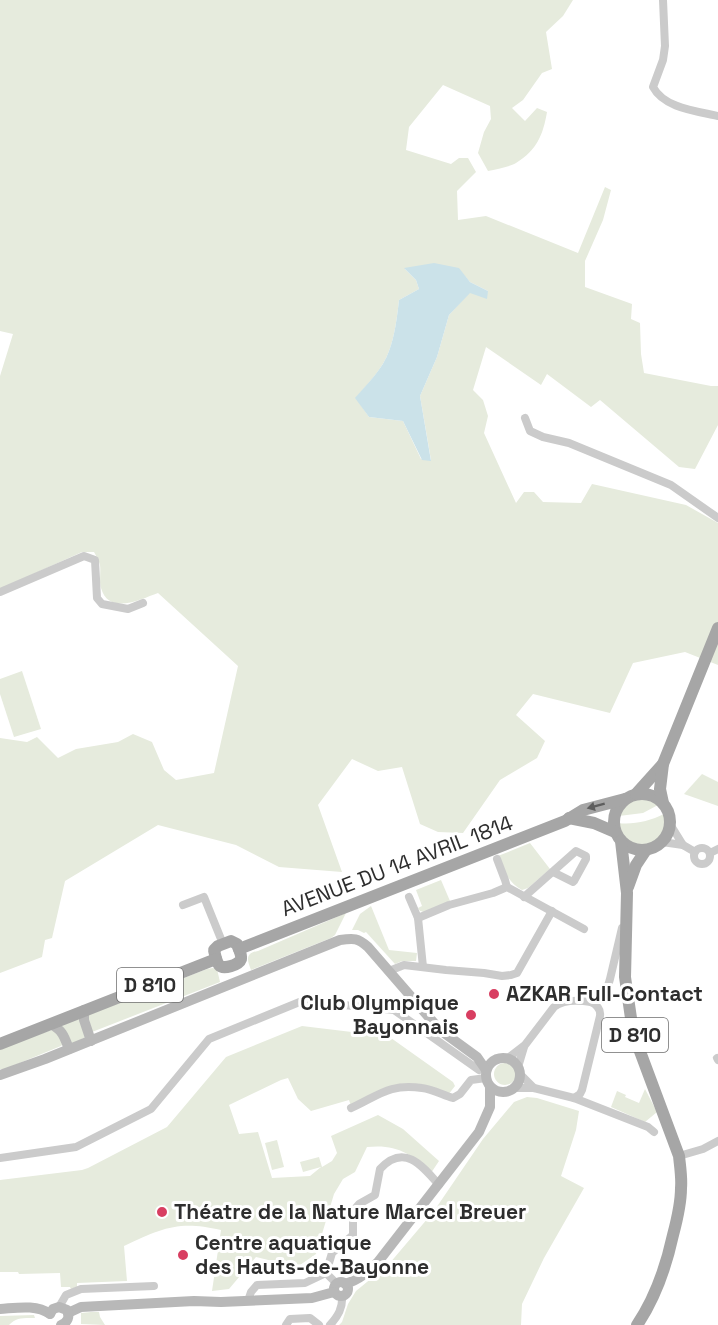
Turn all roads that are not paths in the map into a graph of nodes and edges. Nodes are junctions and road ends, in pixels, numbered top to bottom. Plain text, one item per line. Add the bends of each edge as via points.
1 (663, 0) edge
2 (718, 116) edge
3 (525, 418) dead end
4 (718, 518) edge
5 (0, 592) edge
6 (143, 603) dead end
7 (716, 637) edge
8 (663, 764) junction
9 (631, 796) junction
10 (663, 803) junction
11 (570, 818) junction
12 (670, 824) junction
13 (618, 837) junction
14 (662, 842) junction
15 (683, 844) junction
16 (718, 849) edge
17 (646, 850) junction
18 (695, 852) junction
19 (710, 853) junction
20 (497, 859) dead end
21 (553, 872) dead end
22 (507, 887) junction
23 (627, 893) junction
24 (409, 897) dead end
25 (524, 897) junction
26 (183, 905) dead end
27 (626, 908) junction
28 (552, 911) junction
29 (418, 918) junction
30 (584, 929) dead end
31 (224, 944) junction
32 (240, 955) junction
33 (218, 963) junction
34 (423, 967) junction
35 (389, 971) junction
36 (249, 977) junction
37 (227, 986) junction
38 (591, 1002) junction
39 (84, 1010) junction
40 (51, 1024) junction
41 (91, 1041) junction
42 (0, 1044) edge
43 (525, 1045) junction
44 (69, 1049) junction
45 (477, 1057) junction
46 (508, 1058) junction
47 (494, 1060) junction
48 (519, 1070) junction
49 (0, 1076) edge
50 (485, 1076) junction
51 (534, 1088) junction
52 (510, 1090) junction
53 (574, 1098) junction
54 (490, 1107) junction
55 (351, 1108) dead end
56 (654, 1132) dead end
57 (718, 1141) edge
58 (679, 1156) junction
59 (0, 1158) edge
60 (439, 1185) junction
61 (326, 1273) junction
62 (154, 1286) dead end
63 (343, 1287) junction
64 (248, 1301) junction
65 (0, 1309) edge
66 (59, 1311) junction
67 (60, 1325) edge
68 (286, 1325) edge
69 (319, 1325) edge
70 (330, 1325) edge
71 (637, 1325) edge

1 - 2 street via 665,46 653,87 674,105
3 - 4 street via 530,431 671,485
5 - 6 street via 84,556 95,560 98,598 102,604 128,609
7 - 8 main road
8 - 9 main road
8 - 10 main road
9 - 10 main road via 646,794
9 -> 11 main road, AVENUE DU 14 AVRIL 1814 via 583,810
9 - 13 main road via 615,811
10 - 12 main road
11 - 13 main road via 594,823
11 - 32 main road, AVENUE DU 14 AVRIL 1814
12 - 14 main road
12 - 15 street
13 - 17 main road via 628,847
13 - 23 main road, D 810
14 - 15 street
14 - 17 main road
15 - 18 street
16 - 19 street
17 - 23 main road, D 810 via 636,865
18 - 19 street via 704,848
18 - 19 street via 701,864 708,862
20 - 22 street
21 - 25 street
22 - 25 street
22 - 29 street
23 - 27 main road, D 810
24 - 29 street
25 - 28 street
26 - 31 street via 204,897
27 - 38 street via 607,988
27 - 58 main road, D 810 via 625,977 630,1018
28 - 30 street
28 - 34 street via 519,971 511,975
29 - 34 street
31 - 32 main road via 237,944
31 - 33 main road via 214,950
32 - 33 main road, AVENUE DU 14 AVRIL 1814 via 238,963 225,967
32 - 36 street
33 - 37 street
33 - 39 main road, AVENUE DU 14 AVRIL 1814 / D 810
34 - 35 street via 404,965
35 - 36 street via 366,945 354,938
35 - 45 street via 442,1032
36 - 37 street
37 - 41 street
38 - 43 street via 566,1002 554,1007
38 - 53 street via 598,1006 600,1016 582,1090
39 - 40 main road, AVENUE DU 14 AVRIL 1814 / D 810
39 - 41 street
40 - 42 main road, AVENUE DU 14 AVRIL 1814 / D 810
40 - 44 street via 59,1028
41 - 44 street
43 - 46 street
43 - 48 street
44 - 49 street
45 - 47 street
45 - 50 street
46 - 47 street
46 - 48 street
47 - 50 street
48 - 51 street
48 - 52 street via 520,1079
50 - 52 street via 500,1092
50 - 54 street
50 - 55 street via 471,1080 453,1098 424,1088 398,1088
50 - 59 street via 394,1010 302,1001 209,1038 151,1109 76,1147
51 - 52 street
51 - 53 street
52 - 54 street
53 - 56 street
54 - 60 street via 479,1132
57 - 58 street
58 - 71 main road, D 810 via 681,1189 668,1257 652,1301
60 - 61 street via 408,1157 401,1156 383,1166 375,1195 356,1207 353,1235 332,1253
60 - 63 street via 378,1262
61 - 63 street
61 - 64 street via 305,1283 257,1285
62 - 66 street via 81,1289 66,1295
63 - 64 street via 316,1297
63 - 70 street via 342,1307
64 - 66 street
65 - 66 street
66 - 67 street via 51,1320
66 - 67 street via 68,1321
68 - 69 street via 290,1319 310,1318

